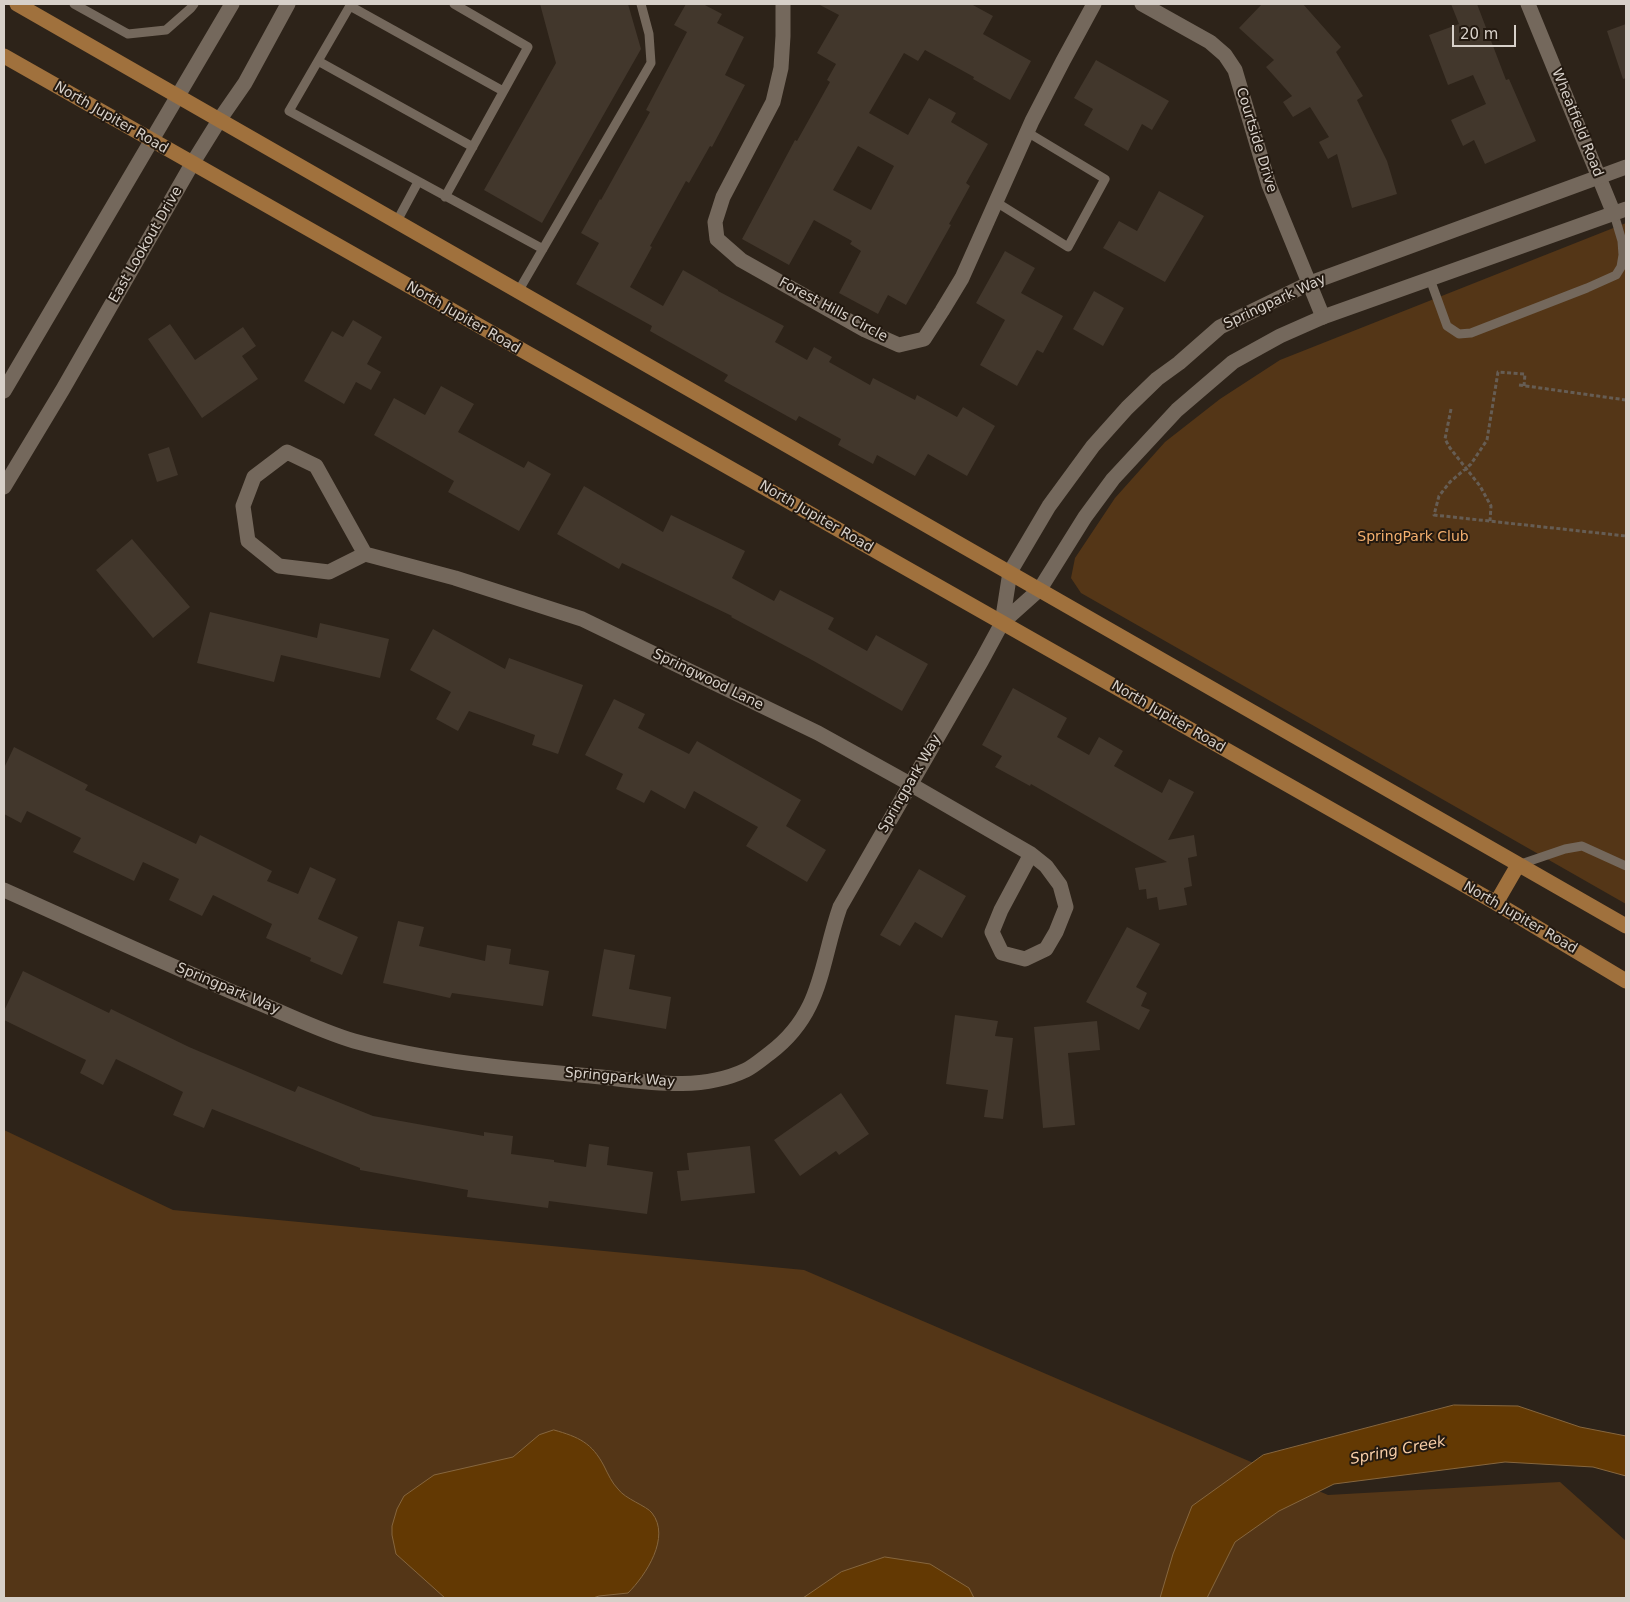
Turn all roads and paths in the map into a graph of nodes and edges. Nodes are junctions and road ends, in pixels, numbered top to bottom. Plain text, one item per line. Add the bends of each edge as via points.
1 (17, 4) edge
2 (74, 4) edge
3 (194, 4) edge
4 (232, 4) edge
5 (288, 4) edge
6 (454, 4) edge
7 (641, 4) edge
8 (783, 4) edge
9 (1094, 4) edge
10 (1142, 4) edge
11 (1528, 4) edge
12 (351, 5) edge
13 (4, 56) edge
14 (318, 61) junction
15 (503, 91) junction
16 (178, 95) junction
17 (220, 119) junction
18 (1027, 132) junction
19 (150, 140) junction
20 (473, 147) junction
21 (192, 164) junction
22 (1626, 167) edge
23 (1599, 178) junction
24 (418, 182) junction
25 (446, 197) junction
26 (996, 202) junction
27 (1620, 211) edge
28 (397, 221) junction
29 (543, 249) junction
30 (1430, 279) junction
31 (1310, 284) junction
32 (519, 290) junction
33 (1323, 317) junction
34 (4, 391) edge
35 (1626, 400) edge
36 (1451, 409) dead end
37 (1466, 468) junction
38 (4, 487) edge
39 (1490, 521) junction
40 (1626, 536) edge
41 (365, 554) junction
42 (1010, 572) junction
43 (1040, 589) junction
44 (1002, 623) junction
45 (910, 784) junction
46 (1031, 854) junction
47 (1518, 865) junction
48 (1626, 866) edge
49 (4, 890) edge
50 (1496, 903) junction
51 (1626, 926) edge
52 (1626, 981) edge

1 - 16 main road
2 - 3 lane via 128,34 166,30
4 - 16 street
5 - 17 street, East Lookout Drive via 245,83
6 - 15 lane via 528,47
7 - 29 lane via 649,34 651,64
8 - 26 street, Forest Hills Circle via 781,68 773,102 723,198 716,222 717,239 741,260 865,330 899,345 924,339 962,278
9 - 18 street, Forest Hills Circle
10 - 31 street, Courtside Drive via 1210,42 1225,55 1235,70 1269,185
11 - 23 street, Wheatfield Road
12 - 14 lane
12 - 15 lane
13 - 19 main road, North Jupiter Road
14 - 20 lane
14 - 24 lane via 289,111
15 - 20 lane
16 - 17 main road
16 - 19 street
17 - 21 street, East Lookout Drive
17 - 28 main road
18 - 26 street, Forest Hills Circle
18 - 26 lane via 1105,179 1068,247
19 - 21 main road, North Jupiter Road
19 - 34 street
20 - 25 lane
21 - 38 street, East Lookout Drive
21 - 44 main road, North Jupiter Road
22 - 23 street, Springpark Way
23 - 27 street, Wheatfield Road
23 - 31 street, Springpark Way
24 - 25 lane
24 - 28 lane
25 - 29 lane
27 - 30 street, Springpark Way
27 - 30 lane via 1623,255 1616,275 1472,333 1459,334 1448,326
28 - 32 main road
29 - 32 lane
30 - 33 street, Springpark Way
31 - 33 street, Courtside Drive
31 - 42 street, Springpark Way via 1220,327 1151,384 1088,453 1048,506
32 - 42 main road
33 - 43 street, Springpark Way via 1233,362 1177,410 1113,479 1080,524
35 - 37 path via 1522,386 1525,374 1498,372 1487,440
36 - 37 path via 1446,438
37 - 39 path via 1492,506
37 - 39 path via 1440,496 1434,515
39 - 40 path
41 - 41 street via 316,466 287,452 254,477 243,506 248,541 279,566 329,572
41 - 45 street, Springwood Lane via 582,618 818,734
42 - 43 main road
42 - 44 street, Springpark Way
43 - 44 street, Springpark Way
43 - 47 main road
44 - 45 street, Springpark Way
44 - 50 main road, North Jupiter Road
45 - 46 street, Springwood Lane
45 - 49 street, Springpark Way via 840,907 820,982 800,1024 747,1070 688,1084 465,1062 353,1040 216,985
46 - 46 street, Springwood Lane via 1046,866 1060,885 1066,907 1046,948 1025,959 1002,953 992,932
47 - 48 lane via 1582,846
47 - 50 main road
47 - 51 main road
50 - 52 main road, North Jupiter Road

